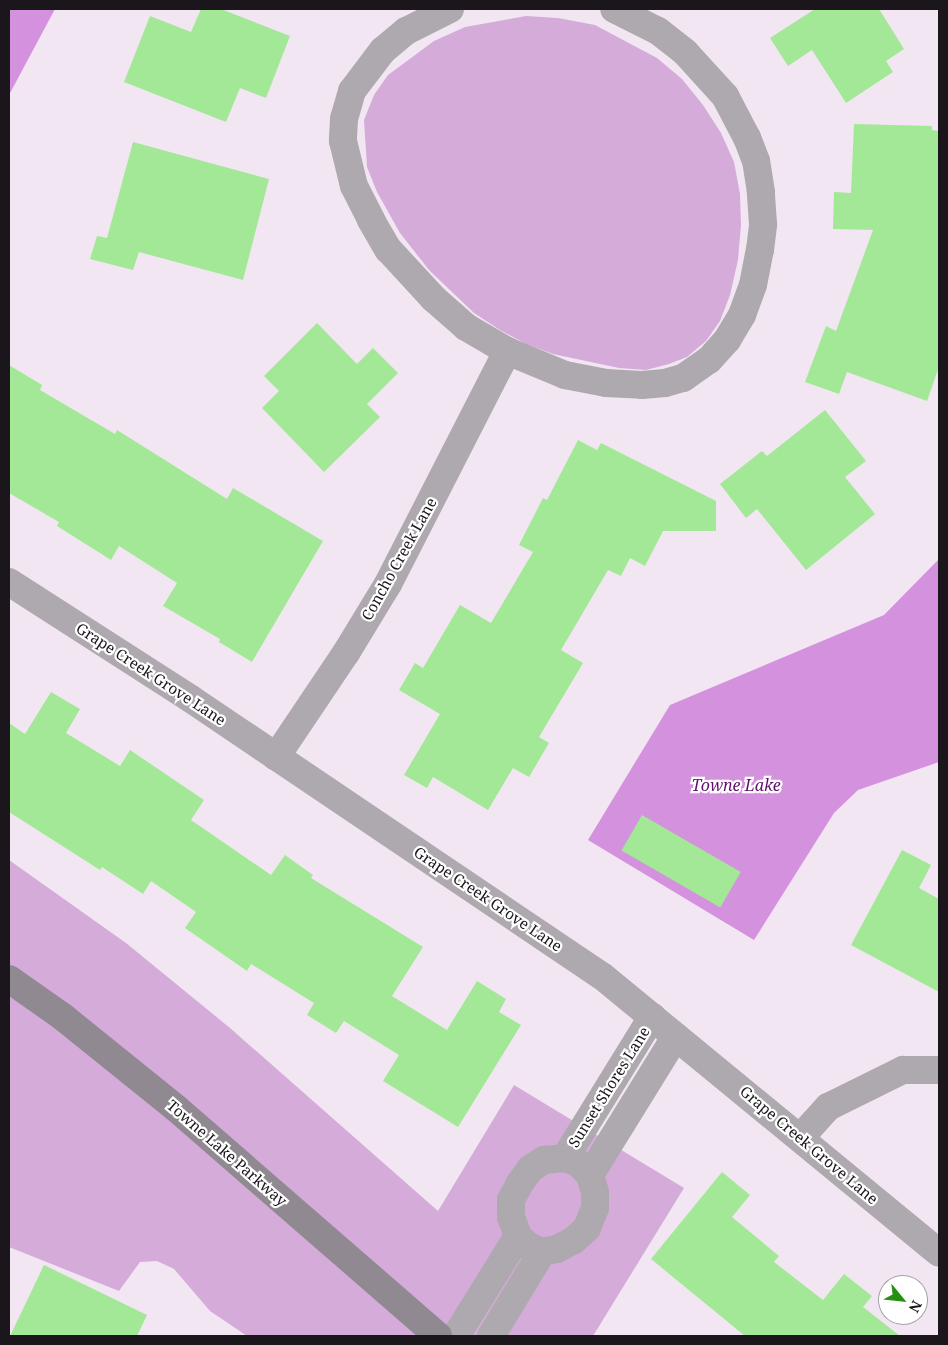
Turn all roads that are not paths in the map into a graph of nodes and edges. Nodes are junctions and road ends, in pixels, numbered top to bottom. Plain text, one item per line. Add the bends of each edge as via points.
1 (450, 9) edge
2 (614, 9) edge
3 (507, 351) junction
4 (9, 582) edge
5 (276, 757) junction
6 (9, 979) edge
7 (652, 1017) junction
8 (676, 1036) junction
9 (939, 1070) edge
10 (800, 1138) junction
11 (565, 1158) junction
12 (590, 1175) junction
13 (518, 1236) junction
14 (542, 1252) junction
15 (939, 1253) edge
16 (438, 1336) edge
17 (456, 1336) edge
18 (491, 1336) edge

1 - 3 street via 406,31 366,70 352,91 344,118 343,141 354,186 388,248 407,272 466,327
2 - 3 street via 658,31 702,69 725,96 747,138 756,161 763,224 753,285 742,315 727,340 709,360 683,378 665,383 606,383 566,375
3 - 5 street, Concho Creek Lane via 388,584
4 - 5 street, Grape Creek Grove Lane
5 - 7 street, Grape Creek Grove Lane via 578,960
6 - 16 street, Towne Lake Parkway via 63,1017 178,1109
7 - 8 street, Grape Creek Grove Lane
7 - 11 street, Sunset Shores Lane
8 - 10 street, Grape Creek Grove Lane
8 - 12 street, Sunset Shores Lane
9 - 10 street via 903,1070 828,1107
10 - 15 street, Grape Creek Grove Lane
11 - 12 street via 578,1163
11 - 13 street via 544,1160 530,1169 520,1183 511,1200 511,1218
12 - 14 street via 595,1208 587,1228 574,1240
13 - 14 street via 528,1246
13 - 17 street
14 - 18 street

